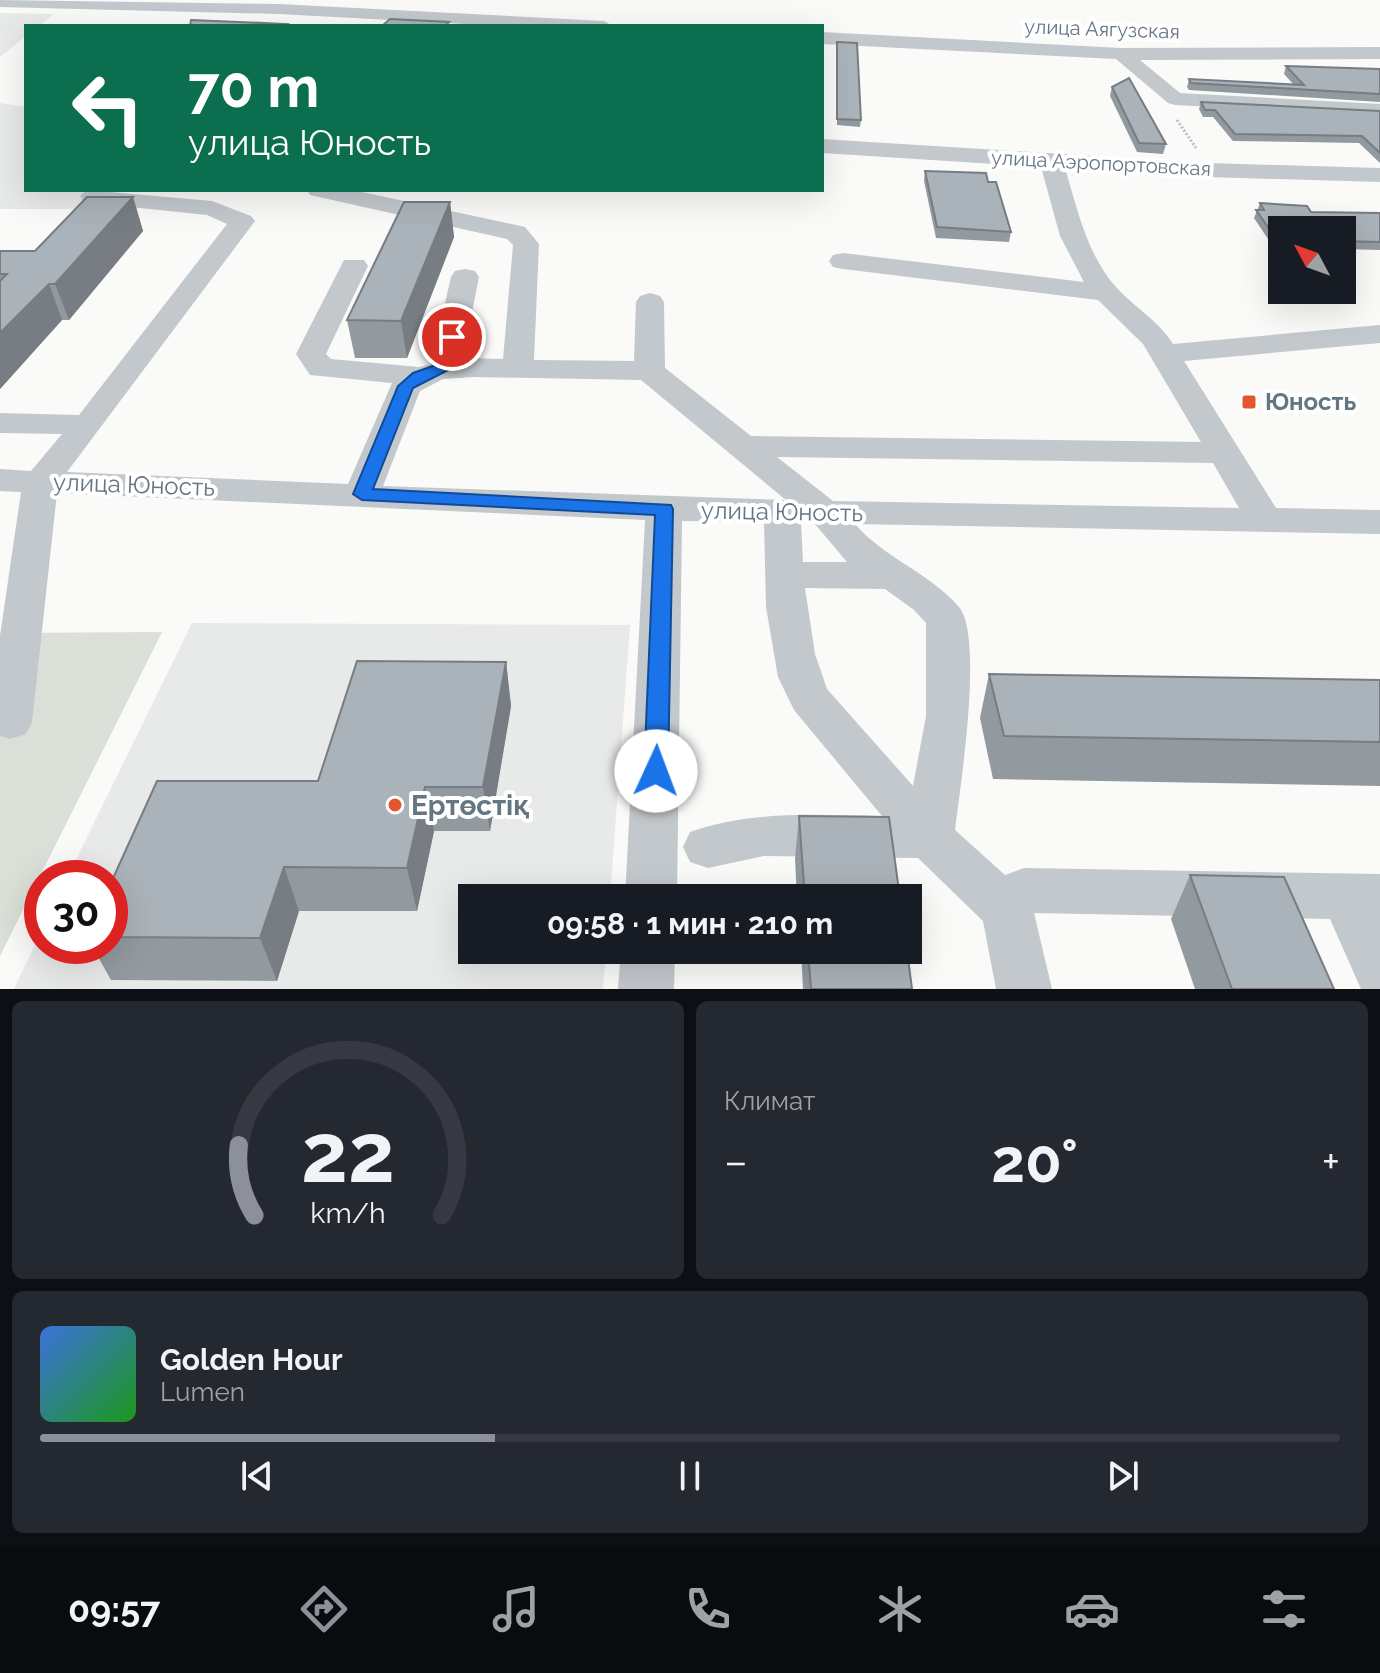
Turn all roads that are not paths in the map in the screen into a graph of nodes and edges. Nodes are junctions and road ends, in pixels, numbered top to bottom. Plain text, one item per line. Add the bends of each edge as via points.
1 (0, 2) edge
2 (142, 6) junction
3 (118, 24) edge
4 (566, 24) edge
5 (824, 38) edge
6 (1380, 53) edge
7 (1121, 54) junction
8 (1380, 110) edge
9 (824, 146) edge
10 (1051, 161) junction
11 (1380, 175) edge
12 (328, 192) edge
13 (92, 196) edge
14 (843, 261) dead end
15 (354, 266) dead end
16 (465, 277) dead end
17 (1106, 293) junction
18 (650, 302) dead end
19 (1380, 334) edge
20 (1165, 354) junction
21 (518, 369) junction
22 (649, 371) junction
23 (432, 372) junction
24 (0, 423) edge
25 (88, 425) junction
26 (745, 446) junction
27 (1224, 453) junction
28 (0, 480) edge
29 (40, 482) junction
30 (362, 494) junction
31 (664, 509) junction
32 (782, 513) junction
33 (825, 513) junction
34 (1265, 520) junction
35 (1380, 522) edge
36 (787, 575) junction
37 (893, 576) junction
38 (10, 722) dead end
39 (929, 837) junction
40 (708, 847) dead end
41 (651, 884) edge
42 (1024, 890) dead end
43 (1363, 896) edge
44 (647, 964) edge
45 (1380, 971) edge
46 (646, 989) edge
47 (1024, 989) edge

1 - 2 street
2 - 3 street
2 - 4 street
5 - 7 street, улица Аягузская
6 - 7 street, улица Аягузская
7 - 8 street via 1175,99
9 - 10 street, улица Аэропортовская
10 - 11 street, улица Аэропортовская
10 - 17 street via 1073,236
12 - 21 street via 516,233 526,244
13 - 25 street via 212,208 242,221
14 - 17 street
15 - 23 street via 311,354 321,368
16 - 23 street
17 - 20 street
18 - 22 street
19 - 20 street
20 - 27 street
21 - 22 street
21 - 23 street
22 - 26 street
23 - 30 street via 406,386
24 - 25 street
25 - 29 street
26 - 27 street
26 - 33 street
27 - 34 street
28 - 29 street, улица Юность
29 - 30 street, улица Юность
29 - 38 street, улица Юность
30 - 31 street, улица Юность
31 - 32 street, улица Юность
31 - 41 street
32 - 33 street, улица Юность
32 - 36 street
33 - 34 street, улица Юность
33 - 37 street via 857,551
34 - 35 street, улица Юность
36 - 37 street
36 - 39 street via 792,650 809,698
37 - 39 street via 946,619 948,716
39 - 40 street via 764,835
39 - 47 street via 1007,910
42 - 43 street
43 - 45 street
44 - 46 street

